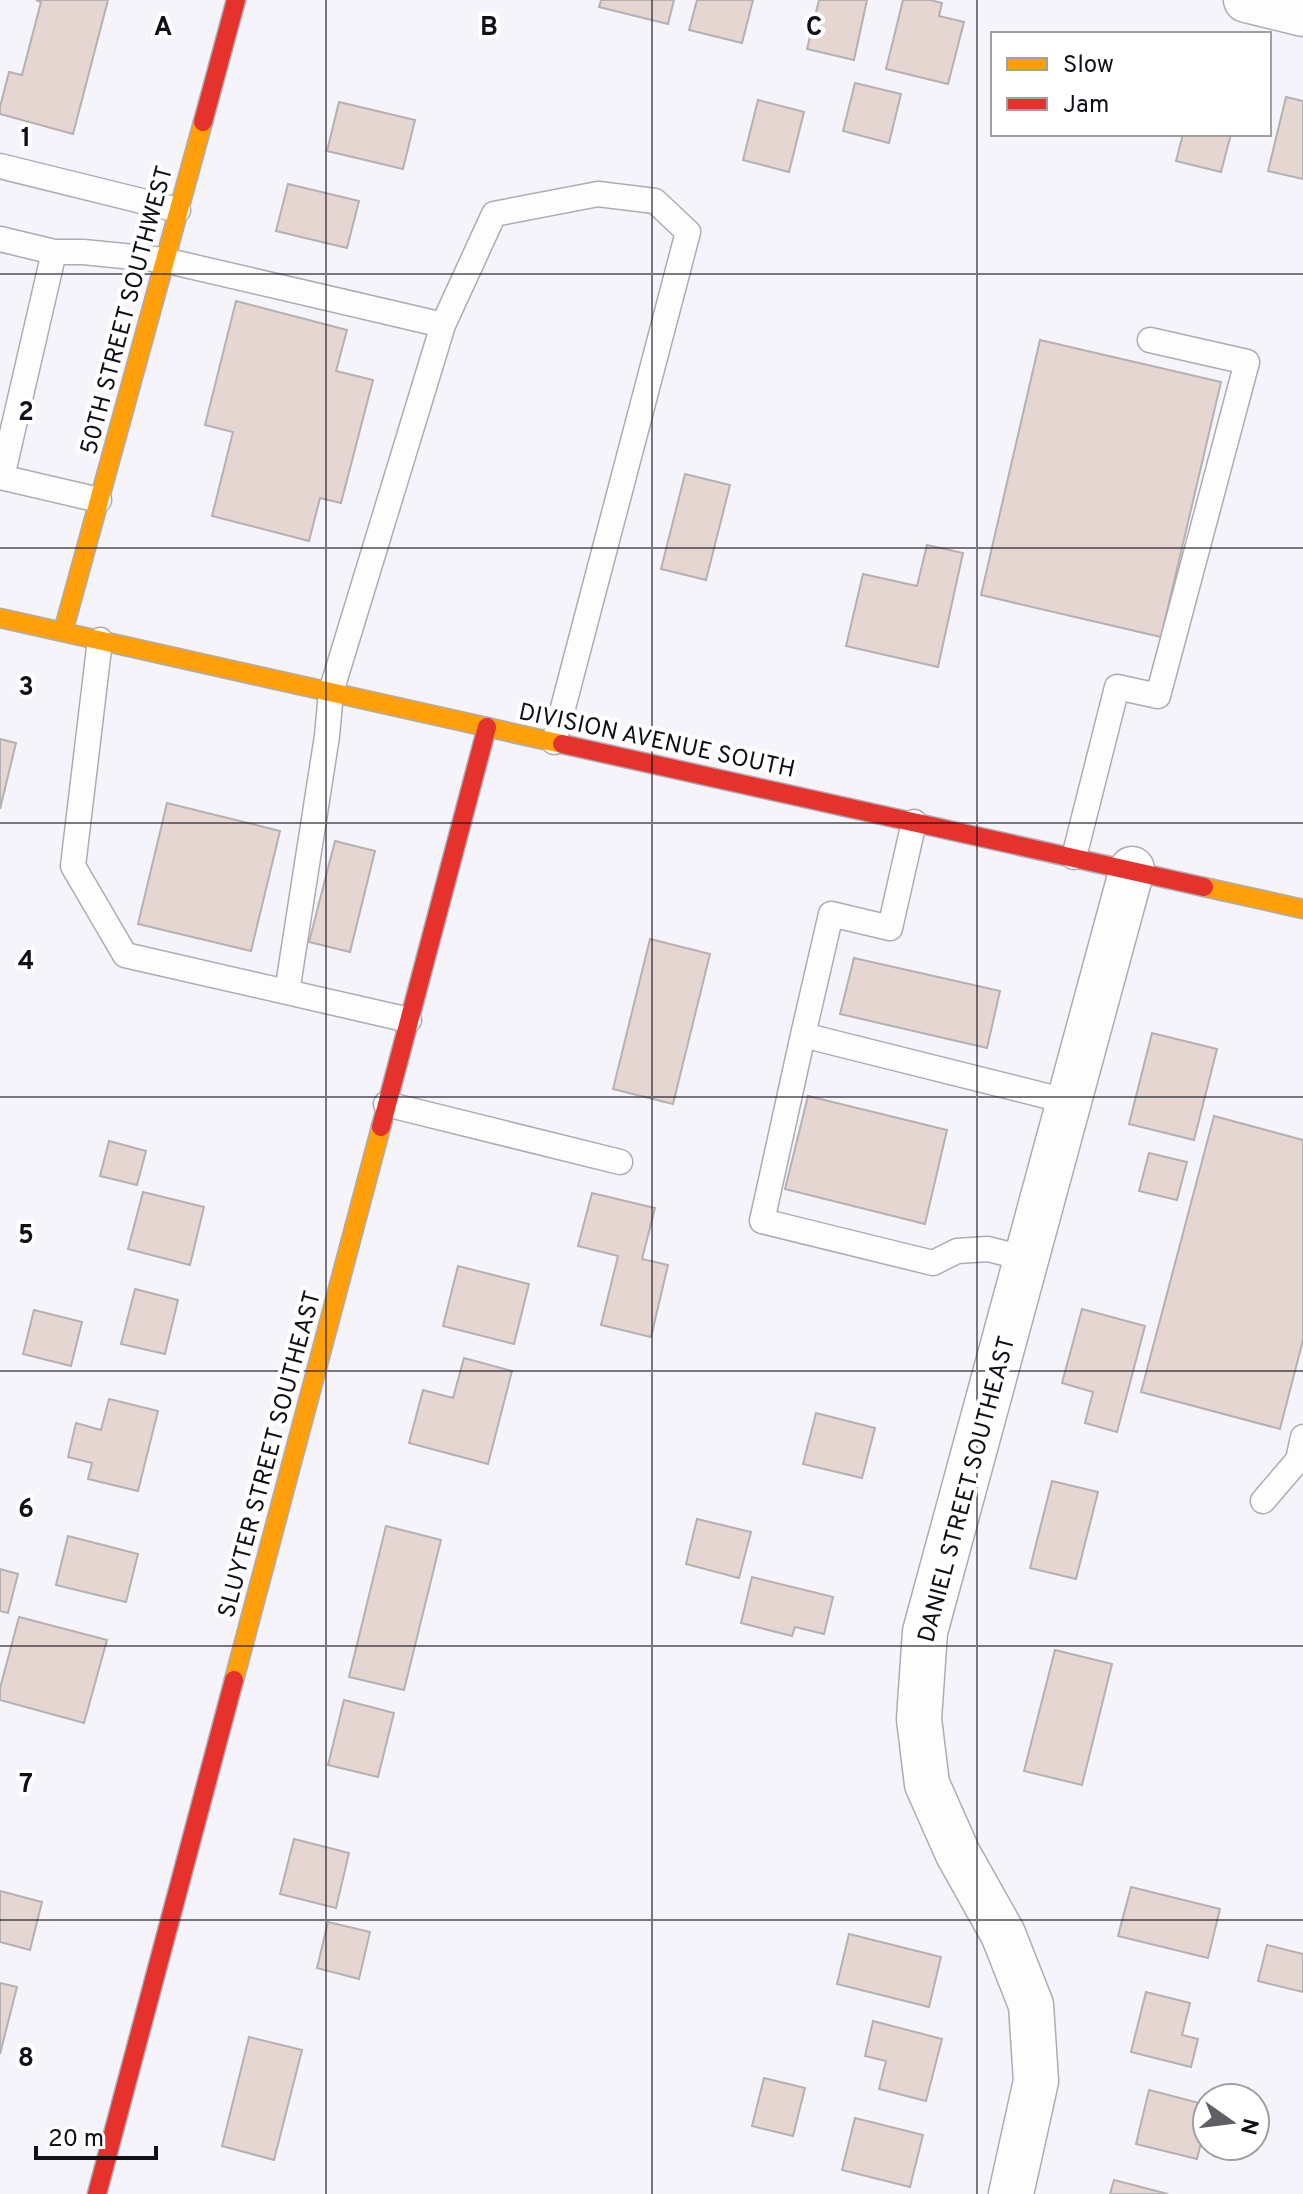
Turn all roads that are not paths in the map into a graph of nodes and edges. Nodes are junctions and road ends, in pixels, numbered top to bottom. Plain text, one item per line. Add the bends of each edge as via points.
1 (236, 0) edge
2 (1246, 0) edge
3 (1303, 14) edge
4 (0, 166) edge
5 (178, 210) junction
6 (0, 239) edge
7 (54, 252) junction
8 (164, 260) junction
9 (443, 325) junction
10 (1150, 340) dead end
11 (1, 477) edge
12 (99, 500) junction
13 (0, 618) edge
14 (63, 632) junction
15 (100, 640) junction
16 (331, 692) junction
17 (487, 727) junction
18 (554, 742) junction
19 (914, 822) junction
20 (1074, 857) junction
21 (1132, 869) junction
22 (1303, 909) edge
23 (287, 992) junction
24 (409, 1020) junction
25 (803, 1035) junction
26 (1070, 1102) junction
27 (386, 1104) junction
28 (620, 1162) dead end
29 (1027, 1259) junction
30 (1303, 1437) edge
31 (1263, 1501) dead end
32 (97, 2194) edge
33 (1011, 2194) edge

1 - 5 street, 50TH STREET SOUTHWEST
2 - 3 street
4 - 5 lane
5 - 8 street, 50TH STREET SOUTHWEST
6 - 7 lane
7 - 8 lane
7 - 11 lane
8 - 9 lane
8 - 12 street, 50TH STREET SOUTHWEST
9 - 16 lane
9 - 18 lane via 494,214 598,194 655,201 688,232
10 - 20 lane via 1247,362 1158,696 1117,687
11 - 12 lane
12 - 14 street, 50TH STREET SOUTHWEST
13 - 14 street, DIVISION AVENUE SOUTH
14 - 15 street, DIVISION AVENUE SOUTH
15 - 16 street, DIVISION AVENUE SOUTH
15 - 23 lane via 73,866 125,955
16 - 17 street, DIVISION AVENUE SOUTH
16 - 23 lane
17 - 18 street, DIVISION AVENUE SOUTH
17 - 24 street, SLUYTER STREET SOUTHEAST
18 - 19 street, DIVISION AVENUE SOUTH
19 - 20 street, DIVISION AVENUE SOUTH
19 - 25 lane via 890,928 831,914
20 - 21 street, DIVISION AVENUE SOUTH
21 - 22 street, DIVISION AVENUE SOUTH
21 - 26 street, DANIEL STREET SOUTHEAST
23 - 24 lane
24 - 27 street, SLUYTER STREET SOUTHEAST
25 - 26 lane
25 - 29 lane via 762,1221 933,1263 957,1251 988,1249
26 - 29 street, DANIEL STREET SOUTHEAST
27 - 28 lane
27 - 32 street, SLUYTER STREET SOUTHEAST
29 - 33 street, DANIEL STREET SOUTHEAST via 925,1632 919,1719 927,1784 1003,1934 1031,2005 1036,2081
30 - 31 lane via 1298,1460

